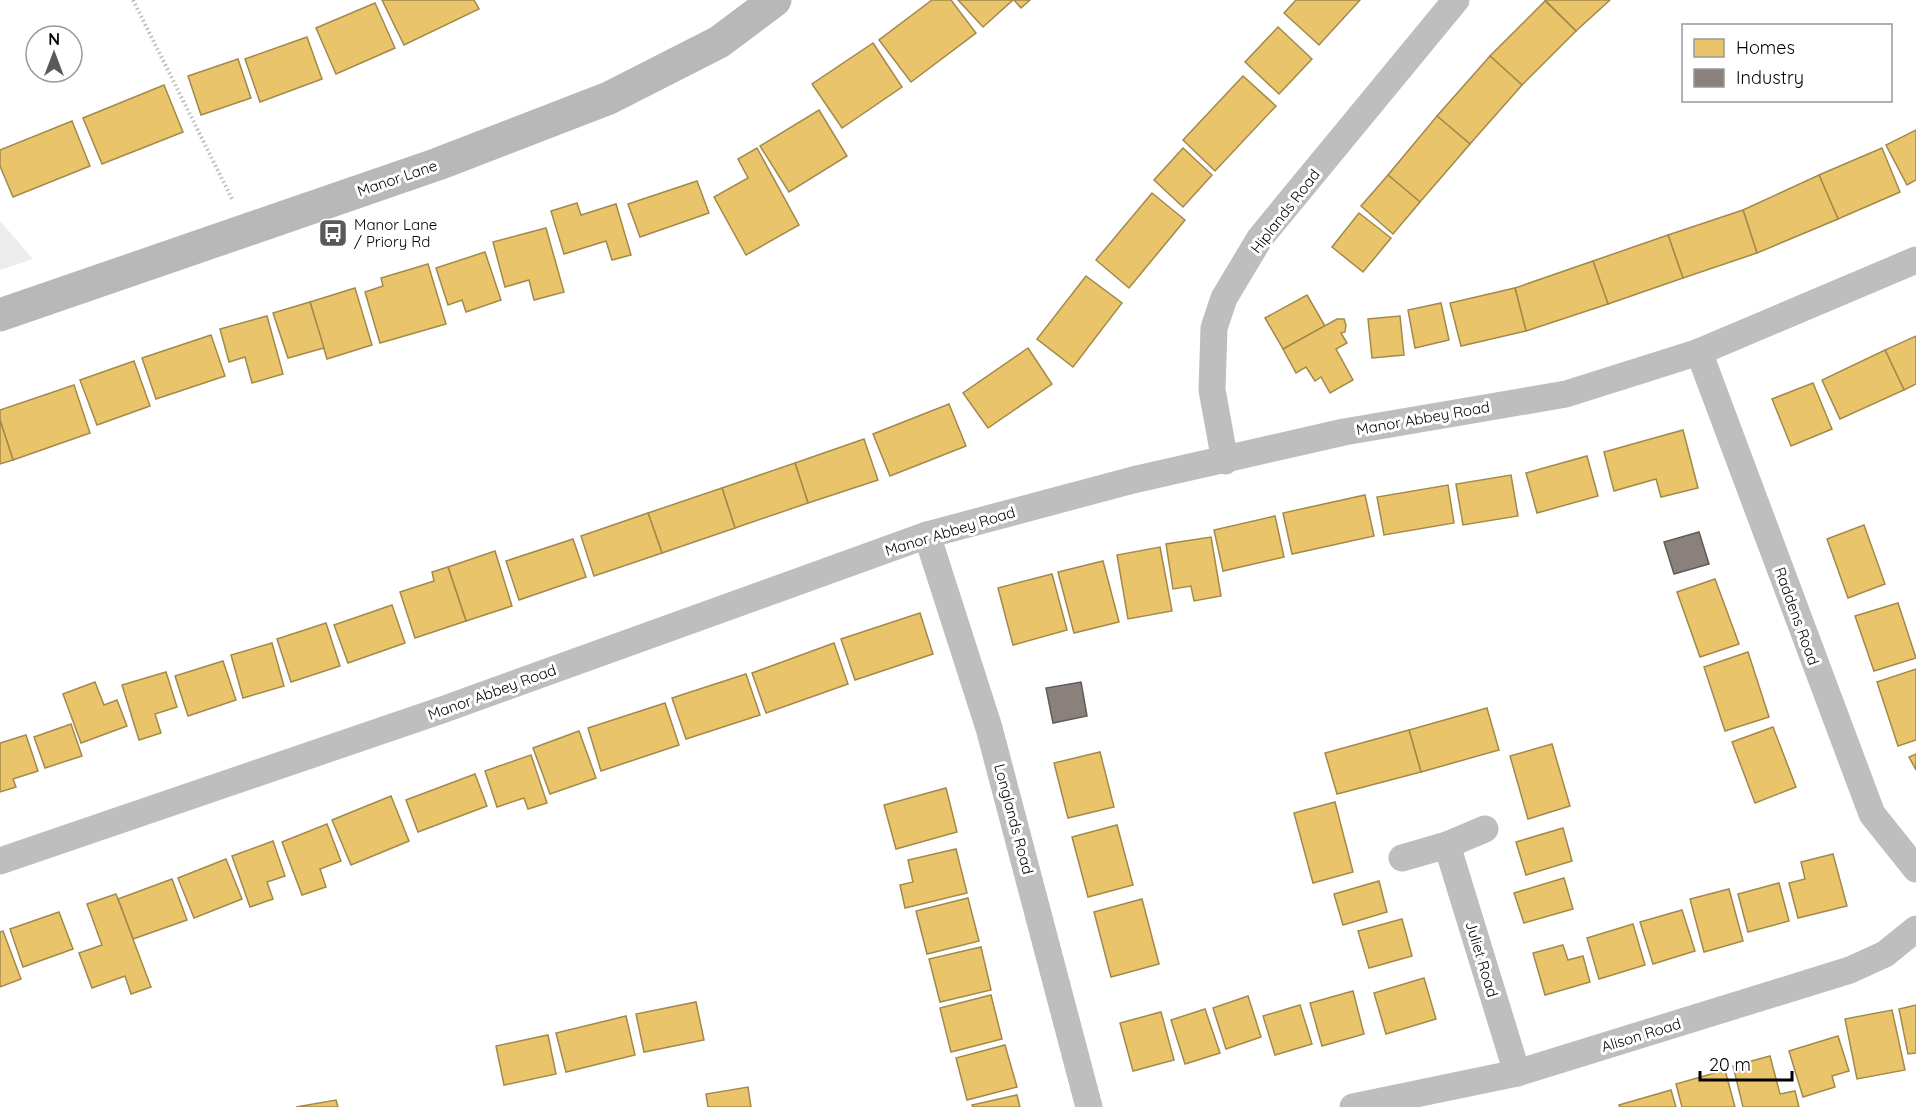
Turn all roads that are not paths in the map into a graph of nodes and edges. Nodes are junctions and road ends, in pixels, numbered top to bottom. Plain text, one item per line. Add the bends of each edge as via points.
1 (775, 0) edge
2 (1456, 0) edge
3 (1916, 260) edge
4 (0, 315) edge
5 (1699, 352) junction
6 (1225, 460) junction
7 (927, 535) junction
8 (1485, 829) dead end
9 (1447, 845) junction
10 (1402, 858) dead end
11 (0, 861) edge
12 (1916, 869) edge
13 (1916, 929) edge
14 (1516, 1073) junction
15 (1089, 1107) edge
16 (1353, 1107) edge

1 - 4 main road, Manor Lane via 719,42 609,98 438,164
2 - 6 street, Hiplands Road via 1260,238 1224,298 1214,328 1212,390
3 - 5 street, Manor Abbey Road
5 - 6 street, Manor Abbey Road via 1566,394 1344,432
5 - 12 street, Raddens Road via 1872,814
6 - 7 street, Manor Abbey Road via 1133,480
7 - 11 street, Manor Abbey Road via 442,711
7 - 15 street, Longlands Road via 989,728
8 - 9 street
9 - 10 street
9 - 14 street, Juliet Road
13 - 14 street, Alison Road via 1885,954 1850,970
14 - 16 street, Alison Road

